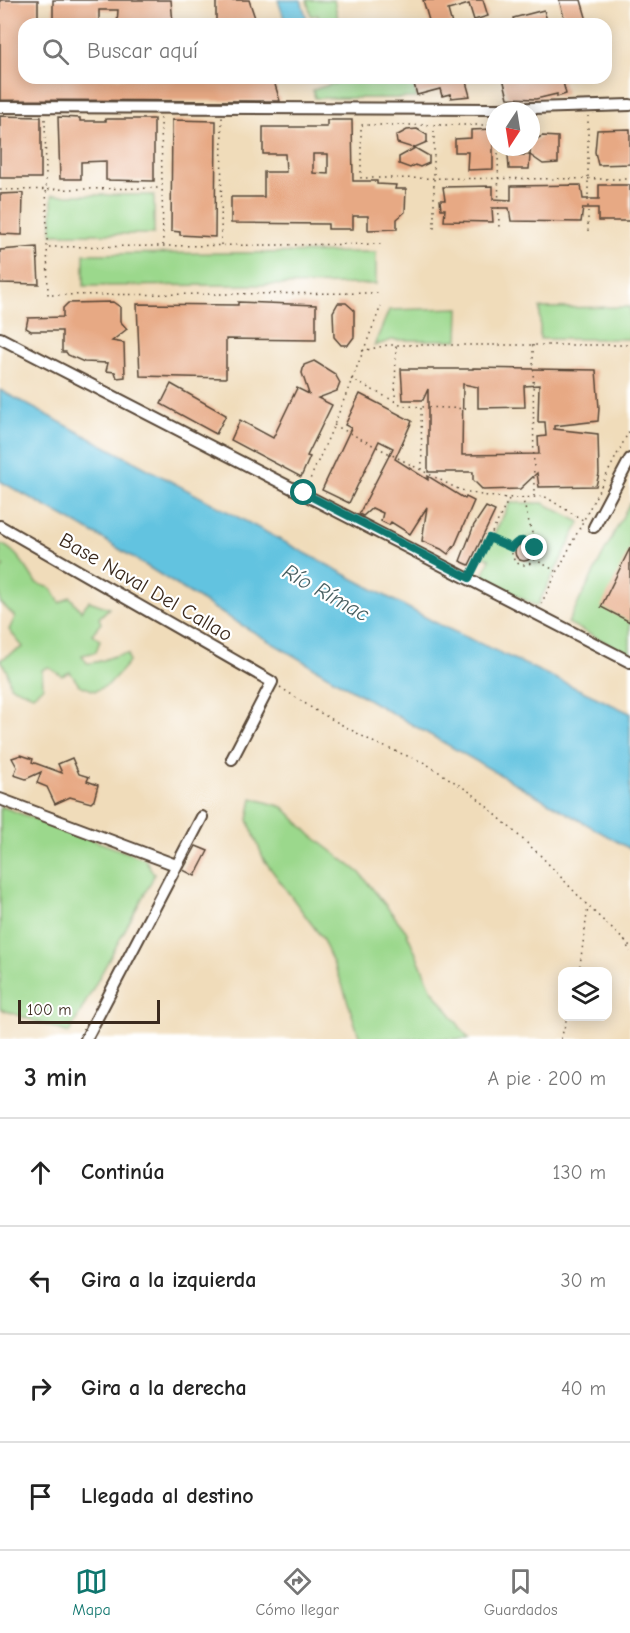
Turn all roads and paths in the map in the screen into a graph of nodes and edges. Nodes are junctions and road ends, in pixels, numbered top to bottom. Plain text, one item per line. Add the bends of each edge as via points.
1 (630, 105) edge
2 (588, 106) junction
3 (0, 107) edge
4 (45, 107) junction
5 (160, 108) junction
6 (222, 108) junction
7 (434, 125) junction
8 (486, 125) edge
9 (498, 156) edge
10 (434, 178) junction
11 (498, 178) junction
12 (630, 179) edge
13 (588, 180) junction
14 (162, 188) junction
15 (46, 189) junction
16 (0, 190) edge
17 (434, 231) dead end
18 (499, 231) dead end
19 (588, 231) dead end
20 (381, 244) dead end
21 (221, 245) junction
22 (163, 246) junction
23 (47, 248) junction
24 (381, 293) dead end
25 (381, 306) dead end
26 (0, 338) edge
27 (396, 345) junction
28 (533, 345) junction
29 (630, 345) edge
30 (362, 351) junction
31 (351, 379) junction
32 (395, 402) junction
33 (421, 407) junction
34 (470, 409) dead end
35 (334, 425) junction
36 (630, 429) edge
37 (630, 459) edge
38 (422, 471) junction
39 (304, 493) junction
40 (511, 496) junction
41 (522, 497) junction
42 (534, 497) junction
43 (583, 521) junction
44 (0, 526) edge
45 (594, 527) joint
46 (489, 538) junction
47 (530, 542) junction
48 (512, 548) junction
49 (534, 559) junction
50 (556, 571) junction
51 (469, 578) junction
52 (537, 613) junction
53 (630, 662) edge
54 (272, 682) junction
55 (232, 759) dead end
56 (0, 799) edge
57 (202, 817) dead end
58 (176, 865) junction
59 (588, 906) junction
60 (624, 941) junction
61 (630, 946) edge
62 (630, 952) edge
63 (580, 967) edge
64 (566, 1021) edge
65 (86, 1039) edge
66 (561, 1039) edge

1 - 2 street
2 - 6 street
2 - 13 path
3 - 4 street
4 - 5 street
4 - 15 path
5 - 6 street
5 - 14 path
6 - 21 path
7 - 8 path
7 - 10 path
7 - 10 path via 361,125 361,178
9 - 11 path
10 - 11 path
10 - 17 path
11 - 13 path
11 - 18 path
12 - 13 path
13 - 19 path
14 - 15 path
14 - 22 path
15 - 16 path
15 - 23 path
20 - 21 path
21 - 22 path
22 - 23 path
23 - 24 path via 48,295
25 - 30 path
26 - 39 street
27 - 28 path
27 - 30 path
27 - 32 path
28 - 29 path
28 - 42 path
30 - 31 path
31 - 32 path
31 - 35 path
32 - 33 path
33 - 34 path
33 - 38 path
35 - 38 path
35 - 39 path
36 - 43 path
37 - 45 street
38 - 40 path via 473,495
39 - 51 street
40 - 41 path
40 - 46 path
41 - 42 path
41 - 47 path via 532,533
42 - 43 path via 544,496
43 - 45 path
43 - 50 path
44 - 54 street, Base Naval Del Callao
46 - 48 path
46 - 51 path
47 - 48 path via 518,542
47 - 49 path via 536,551
48 - 49 path via 512,556 520,564
49 - 50 path
50 - 52 path
51 - 52 street
52 - 53 street
54 - 55 street
54 - 59 path via 375,743 425,762 473,794 540,855
56 - 58 street
57 - 58 street
58 - 65 street
59 - 60 path
59 - 63 path
60 - 61 path
60 - 62 path
64 - 66 path

